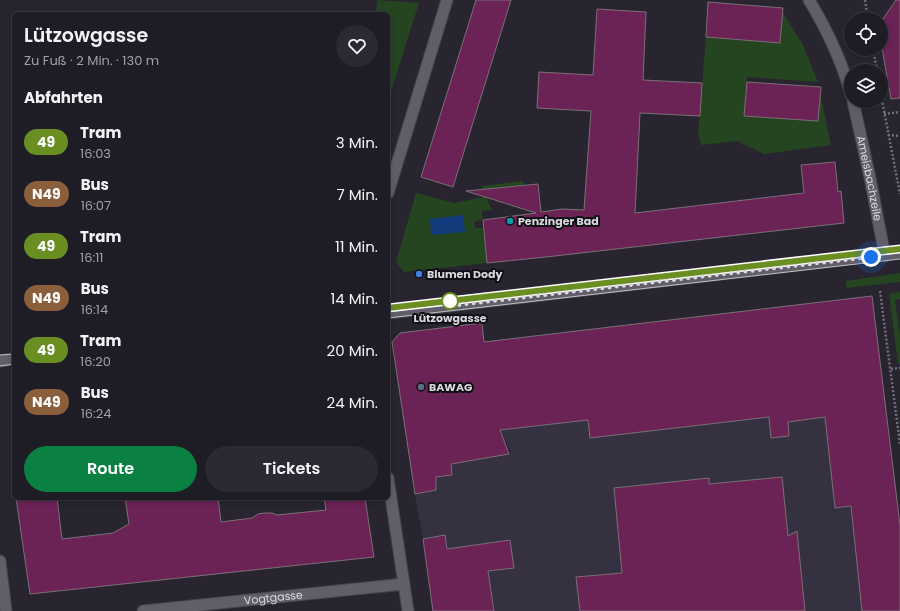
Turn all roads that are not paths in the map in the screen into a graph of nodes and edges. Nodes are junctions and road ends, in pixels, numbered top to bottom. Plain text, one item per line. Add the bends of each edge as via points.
1 (447, 0) edge
2 (809, 0) edge
3 (844, 72) edge
4 (855, 108) edge
5 (390, 186) edge
6 (900, 253) edge
7 (885, 256) junction
8 (390, 313) edge
9 (12, 359) edge
10 (0, 361) edge
11 (390, 491) edge
12 (0, 561) edge
13 (404, 584) junction
14 (6, 611) edge
15 (143, 611) edge
16 (408, 611) edge

1 - 5 street
2 - 3 street via 827,32
4 - 7 street, Ameisbachzeile
6 - 7 street
7 - 8 street
9 - 10 street
11 - 13 street
12 - 14 street
13 - 15 street, Vogtgasse
13 - 16 street

